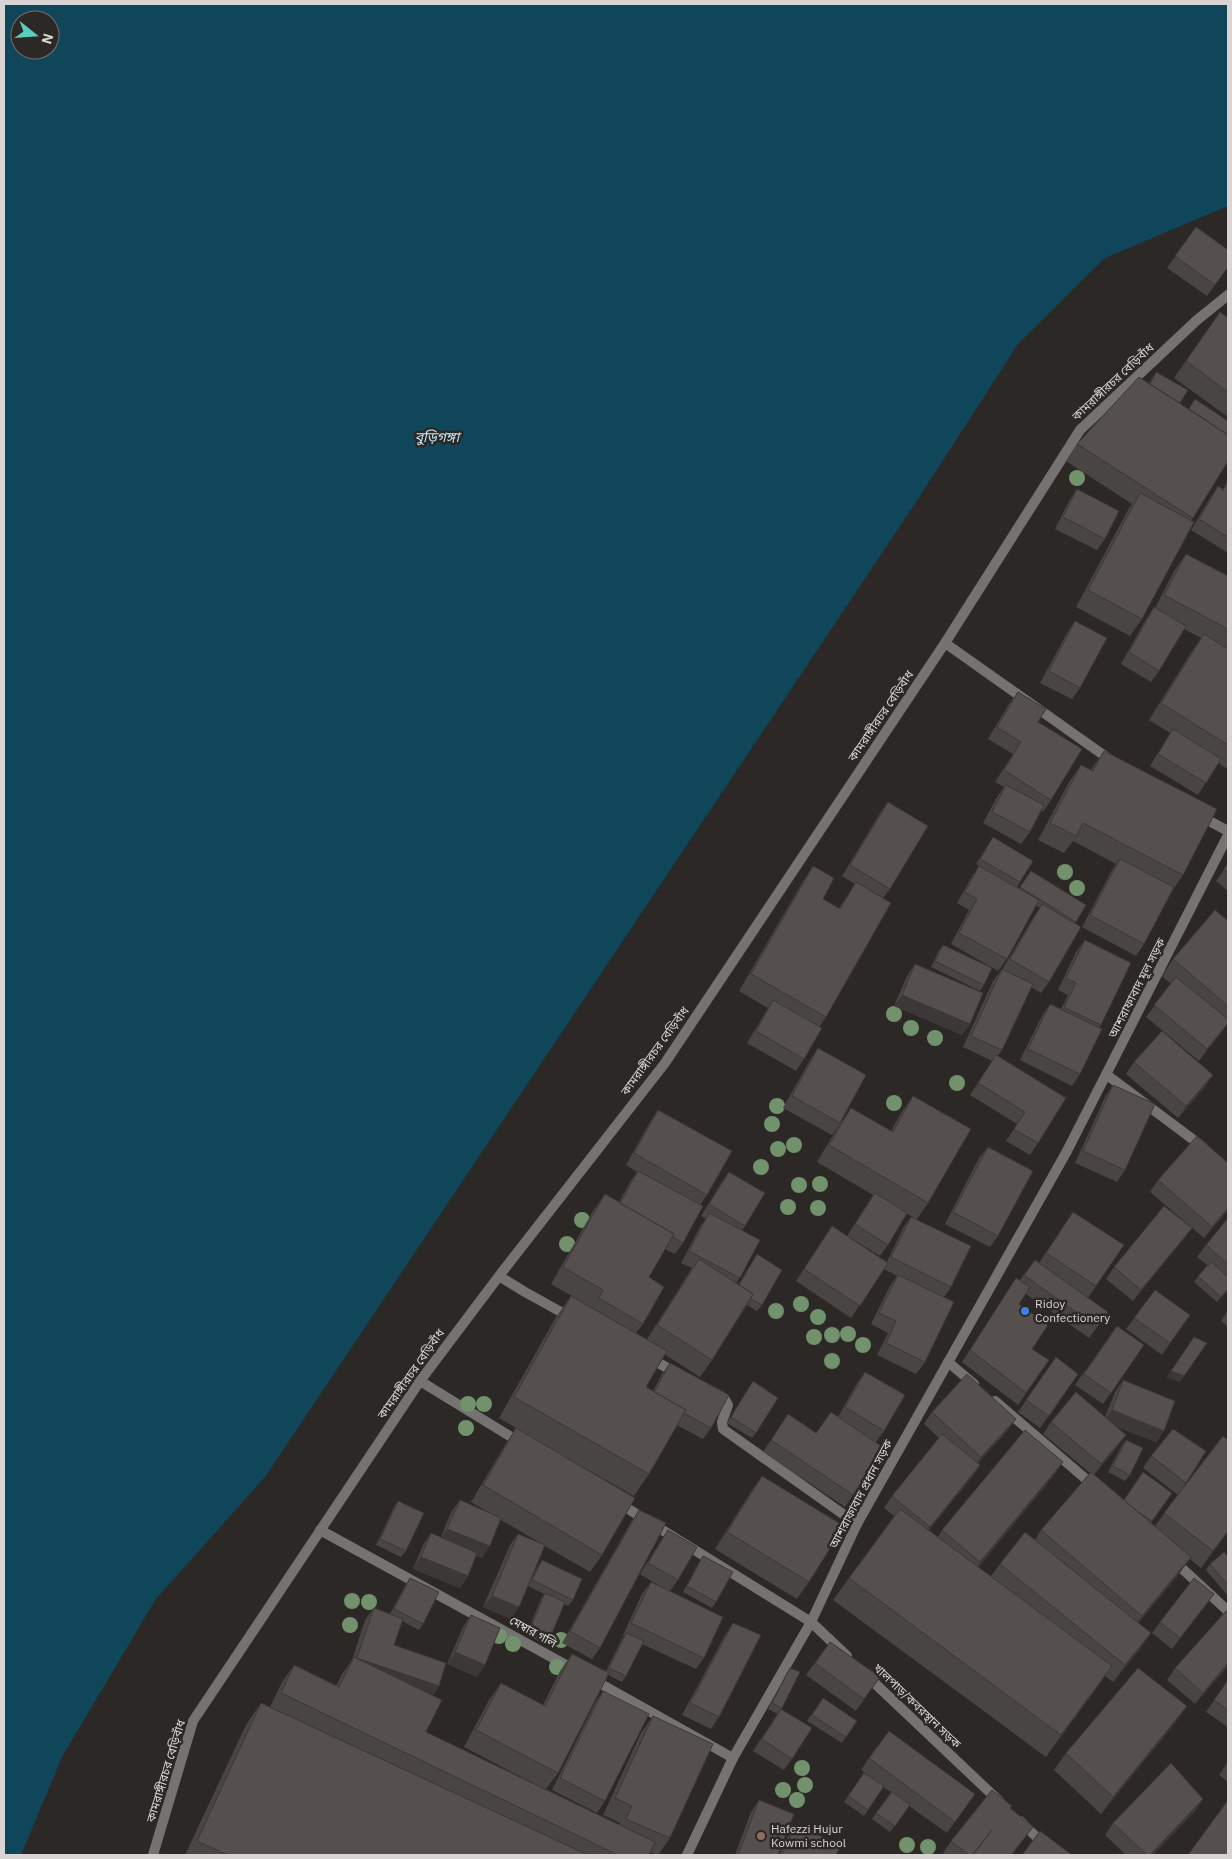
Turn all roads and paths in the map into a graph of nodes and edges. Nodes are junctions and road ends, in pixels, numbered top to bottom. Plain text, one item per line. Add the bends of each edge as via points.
1 (1228, 294) edge
2 (945, 643) junction
3 (1120, 767) edge
4 (1194, 813) edge
5 (1228, 831) edge
6 (1228, 836) edge
7 (1107, 1075) junction
8 (1068, 1150) joint
9 (1213, 1154) edge
10 (499, 1276) junction
11 (577, 1320) edge
12 (638, 1352) edge
13 (948, 1362) junction
14 (690, 1380) edge
15 (420, 1381) junction
16 (707, 1389) edge
17 (530, 1449) edge
18 (1100, 1492) edge
19 (607, 1496) edge
20 (857, 1524) junction
21 (320, 1530) junction
22 (1164, 1551) edge
23 (1228, 1611) edge
24 (811, 1622) junction
25 (733, 1758) junction
26 (152, 1855) edge
27 (687, 1855) edge
28 (1056, 1855) edge

1 - 2 street, কামরাঙ্গীরচর বেড়িবাঁধ via 1080,430
2 - 3 street
2 - 10 street, কামরাঙ্গীরচর বেড়িবাঁধ via 665,1063
4 - 5 street
6 - 7 street, আশরাফাবাদ মূল সড়ক
7 - 8 street, আশরাফাবাদ মূল সড়ক
7 - 9 street
8 - 13 street, আশরাফাবাদ প্রধান সড়ক
10 - 11 street
10 - 15 street, কামরাঙ্গীরচর বেড়িবাঁধ
12 - 14 street
13 - 18 street
13 - 20 street, আশরাফাবাদ প্রধান সড়ক
15 - 17 street
15 - 21 street, কামরাঙ্গীরচর বেড়িবাঁধ
16 - 20 street via 724,1398 728,1406 723,1429
19 - 24 street, খালপাড়/কবরস্থান সড়ক
20 - 24 street, আশরাফাবাদ প্রধান সড়ক
21 - 25 street, মেম্বার গলি
21 - 26 street, কামরাঙ্গীরচর বেড়িবাঁধ via 193,1722
22 - 23 street
24 - 25 street, আশরাফাবাদ প্রধান সড়ক
24 - 28 street, খালপাড়/কবরস্থান সড়ক
25 - 27 street, আশরাফাবাদ প্রধান সড়ক

